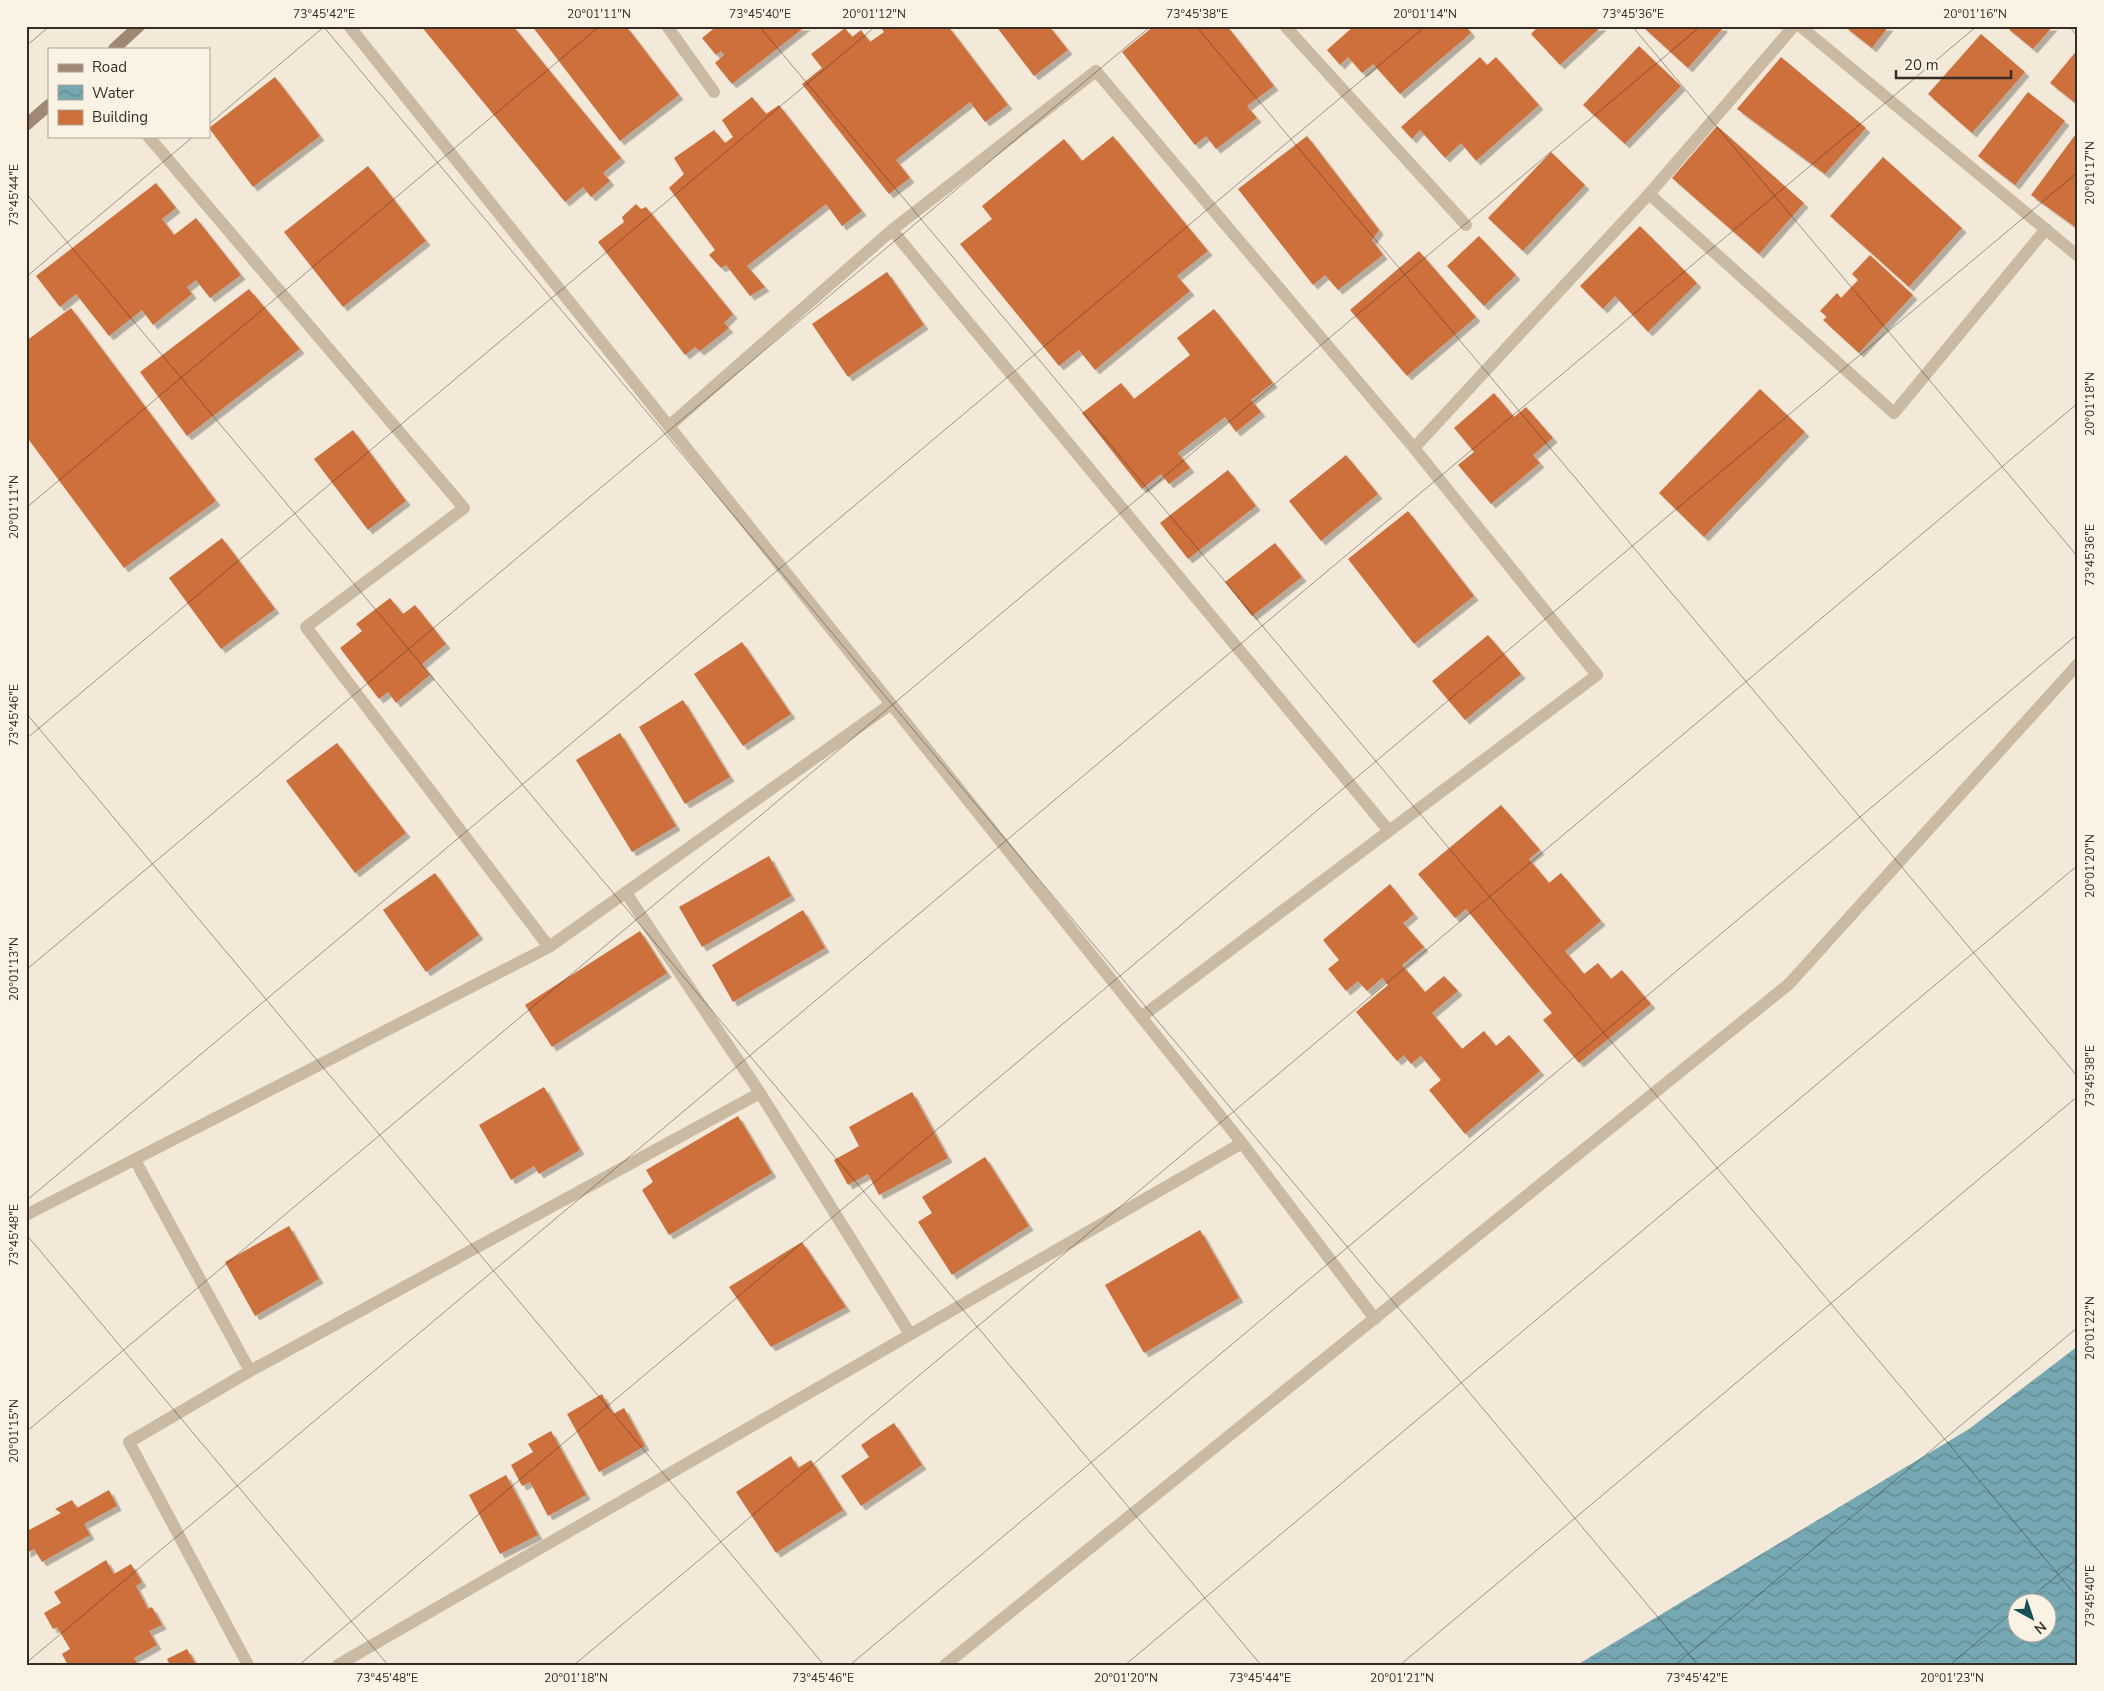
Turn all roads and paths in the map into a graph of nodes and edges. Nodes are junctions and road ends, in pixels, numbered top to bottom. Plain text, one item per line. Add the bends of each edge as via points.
1 (139, 26) edge
2 (349, 26) edge
3 (1285, 26) edge
4 (1794, 26) edge
5 (1800, 26) edge
6 (672, 28) edge
7 (115, 48) edge
8 (714, 92) dead end
9 (48, 106) edge
10 (26, 125) edge
11 (150, 138) edge
12 (1649, 194) junction
13 (1466, 225) dead end
14 (2046, 229) junction
15 (892, 230) junction
16 (2078, 256) edge
17 (669, 426) junction
18 (1414, 448) junction
19 (2078, 664) edge
20 (891, 704) junction
21 (1390, 830) junction
22 (626, 893) junction
23 (549, 947) junction
24 (1141, 1017) junction
25 (760, 1093) junction
26 (1242, 1143) junction
27 (135, 1160) junction
28 (26, 1215) edge
29 (1375, 1319) junction
30 (910, 1334) junction
31 (250, 1371) junction
32 (248, 1665) edge
33 (338, 1665) edge
34 (945, 1665) edge

1 - 7 main road
2 - 17 street
3 - 13 street
4 - 12 street
5 - 14 street
6 - 8 street
9 - 10 main road
11 - 23 street via 464,508 306,627
12 - 14 street via 1894,413
12 - 18 street
14 - 16 street
15 - 17 street
15 - 18 street via 1096,71
15 - 21 street
17 - 20 street
18 - 21 street via 1597,675
19 - 29 street via 1789,984
20 - 22 street
20 - 24 street
21 - 24 street
22 - 23 street
22 - 25 street
23 - 27 street
24 - 26 street
25 - 30 street
25 - 31 street
26 - 29 street
26 - 30 street
27 - 28 street
27 - 31 street
29 - 34 street
30 - 33 street
31 - 32 street via 129,1442

